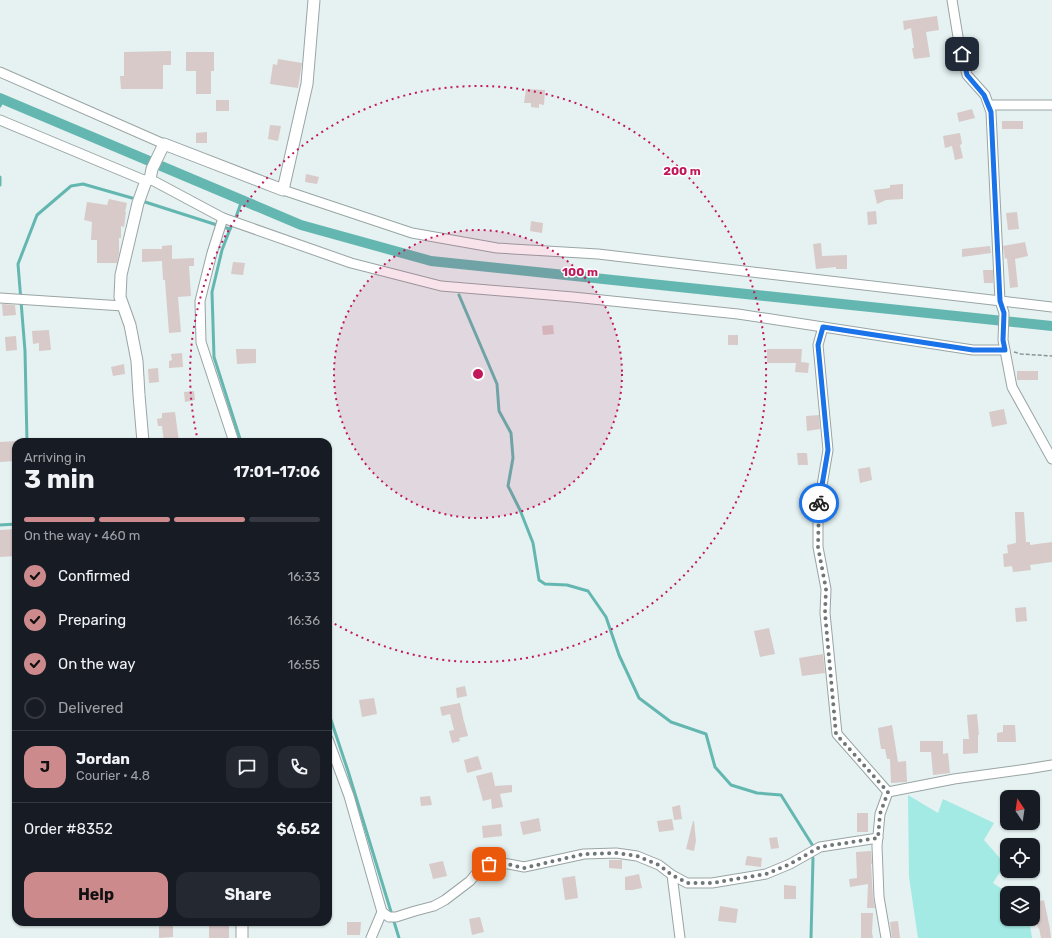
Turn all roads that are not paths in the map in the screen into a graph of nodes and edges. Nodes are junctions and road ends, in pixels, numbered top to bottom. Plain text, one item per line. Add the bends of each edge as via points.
1 (314, 0) edge
2 (952, 0) edge
3 (0, 72) edge
4 (988, 105) junction
5 (1052, 105) edge
6 (0, 120) edge
7 (162, 149) junction
8 (149, 177) junction
9 (283, 190) junction
10 (224, 218) junction
11 (0, 298) edge
12 (1000, 301) junction
13 (123, 306) junction
14 (1052, 307) edge
15 (823, 327) junction
16 (1005, 350) junction
17 (143, 438) edge
18 (233, 438) edge
19 (1052, 459) edge
20 (332, 750) edge
21 (1052, 765) edge
22 (888, 792) junction
23 (878, 838) junction
24 (672, 875) junction
25 (389, 916) junction
26 (242, 926) edge
27 (242, 938) edge
28 (371, 938) edge
29 (680, 938) edge
30 (886, 938) edge

1 - 9 street via 307,84
2 - 4 street via 967,75 984,95
3 - 7 street
4 - 5 street
4 - 12 street via 991,112
6 - 8 street
7 - 8 street
7 - 9 street
8 - 10 street
8 - 13 street via 138,203 121,275 120,297
9 - 12 street via 412,233 497,248 598,254
10 - 15 street via 351,263 441,286 738,314
10 - 18 street via 200,301 201,342
11 - 13 street
12 - 14 street
12 - 16 street via 1004,313
13 - 17 street via 130,325 137,362
15 - 16 street via 973,350
15 - 22 street via 818,345 828,450 818,509 818,547 826,589 825,613 836,734
16 - 19 street via 1012,387
20 - 25 street
21 - 22 street via 954,779
22 - 23 street via 880,814
23 - 24 street via 820,847 766,874 712,883 688,883
23 - 30 street via 879,897
24 - 25 street via 659,865 637,856 616,853 584,854 524,868 503,863 489,864 434,906
24 - 29 street
25 - 28 street
26 - 27 street

